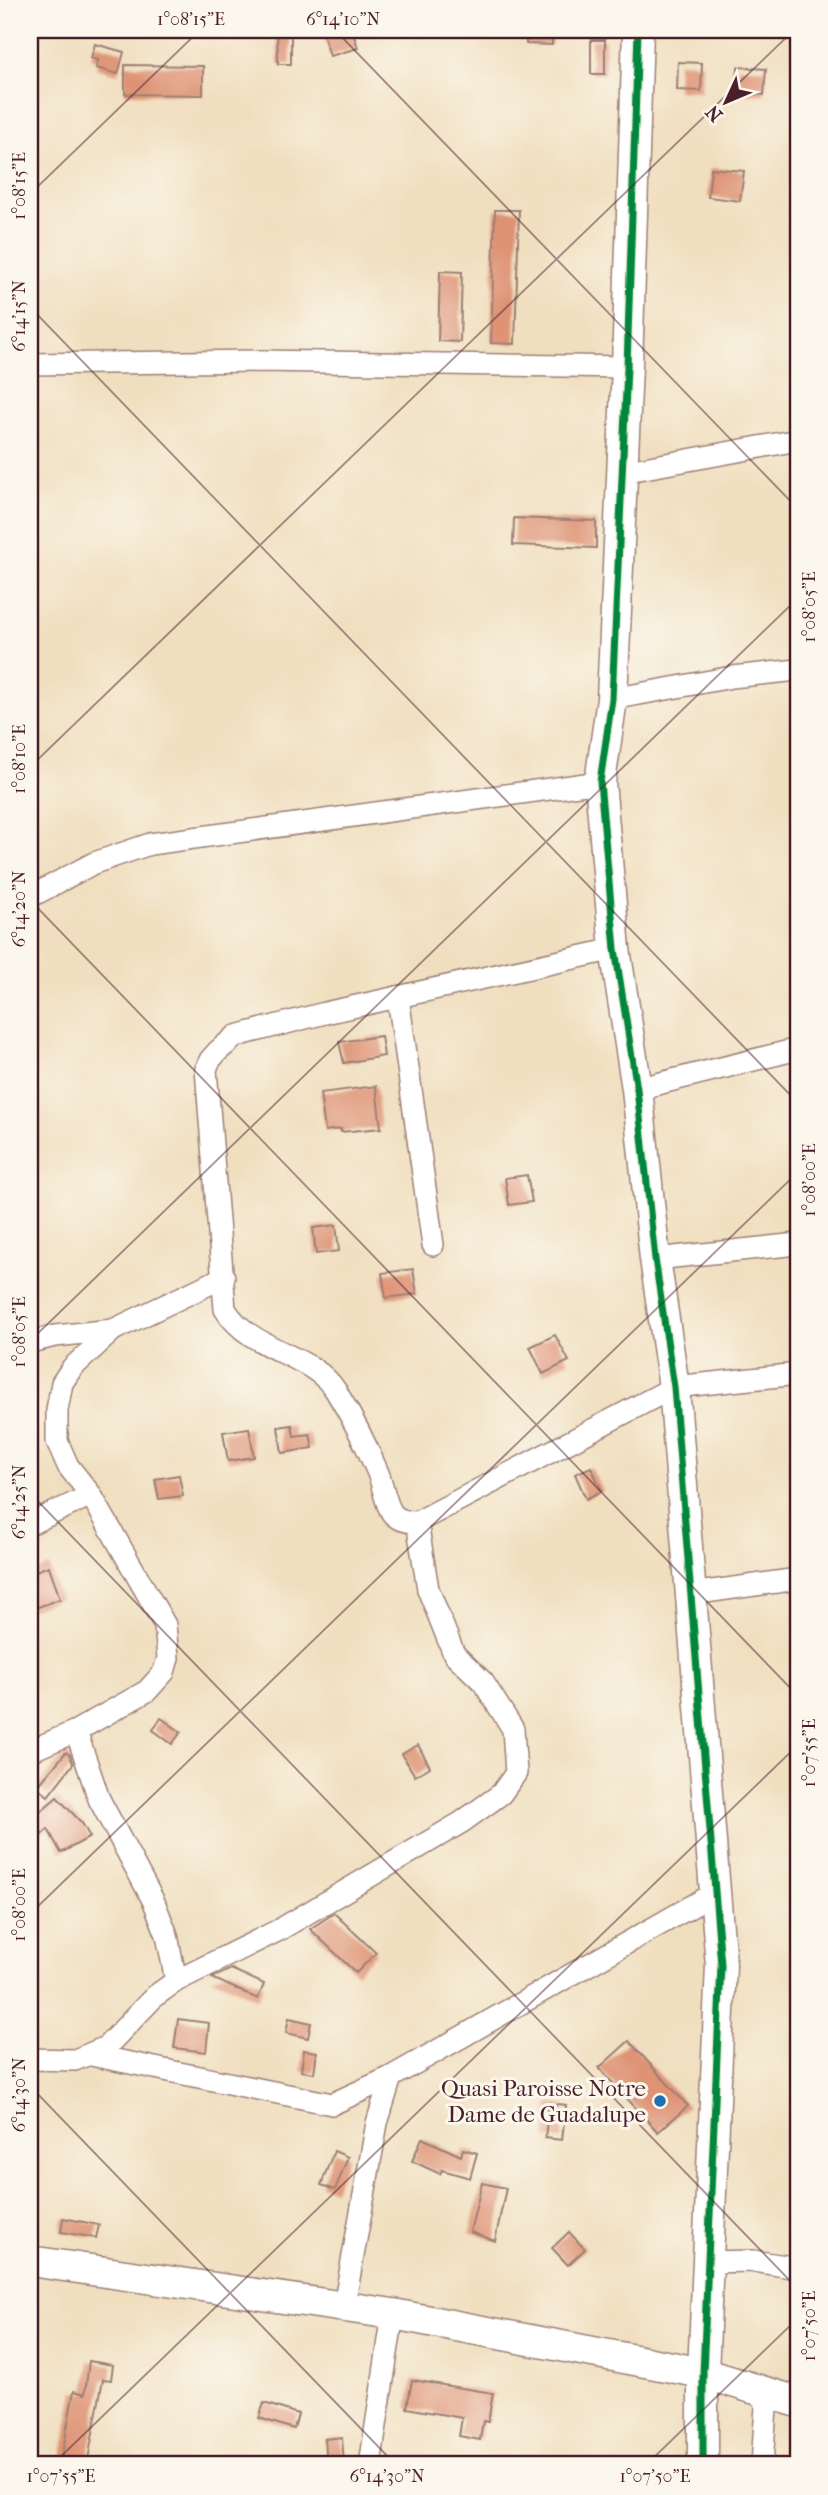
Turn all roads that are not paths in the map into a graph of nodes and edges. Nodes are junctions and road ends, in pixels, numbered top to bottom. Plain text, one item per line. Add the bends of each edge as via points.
1 (639, 30) edge
2 (30, 364) edge
3 (627, 367) junction
4 (798, 440) edge
5 (622, 472) junction
6 (798, 670) edge
7 (612, 699) junction
8 (600, 782) junction
9 (30, 897) edge
10 (615, 949) junction
11 (398, 997) junction
12 (798, 1049) edge
13 (637, 1088) junction
14 (798, 1244) edge
15 (433, 1245) dead end
16 (655, 1259) junction
17 (224, 1277) junction
18 (113, 1329) junction
19 (30, 1342) edge
20 (798, 1374) edge
21 (674, 1387) junction
22 (91, 1495) junction
23 (416, 1522) junction
24 (30, 1524) edge
25 (798, 1578) edge
26 (691, 1594) junction
27 (76, 1731) junction
28 (30, 1751) edge
29 (715, 1894) junction
30 (176, 1981) junction
31 (91, 2055) junction
32 (30, 2059) edge
33 (391, 2077) junction
34 (30, 2261) edge
35 (708, 2262) junction
36 (798, 2268) edge
37 (344, 2306) junction
38 (393, 2314) junction
39 (703, 2373) junction
40 (767, 2392) junction
41 (798, 2402) edge
42 (370, 2465) edge
43 (703, 2465) edge
44 (762, 2465) edge

1 - 3 street
2 - 3 street via 260,361
3 - 5 street
4 - 5 street
5 - 7 street
6 - 7 street
7 - 8 street
8 - 9 street via 150,844 94,863
8 - 10 street
10 - 11 street
10 - 13 street
11 - 15 street
11 - 17 street via 236,1036 210,1060 206,1069
12 - 13 street
13 - 16 street
14 - 16 street
16 - 21 street
17 - 18 street
17 - 23 street via 225,1309 234,1323 328,1381 364,1441 393,1514
18 - 19 street
18 - 22 street via 72,1368 62,1383 57,1410 57,1441 68,1466
20 - 21 street
21 - 23 street
21 - 26 street
22 - 24 street
22 - 27 street via 166,1625 168,1658 164,1672 147,1691
23 - 30 street via 428,1589 441,1622 454,1654 483,1682 513,1729 516,1773 501,1794 462,1822 279,1930
25 - 26 street
26 - 29 street
27 - 28 street
27 - 30 street via 99,1798 154,1902 167,1935
29 - 33 street
29 - 35 street via 721,1965
30 - 31 street via 155,1996 114,2040
31 - 32 street via 75,2060
31 - 33 street via 332,2104
33 - 37 street via 377,2123
34 - 37 street
35 - 36 street via 753,2261
35 - 39 street
37 - 38 street
38 - 39 street
38 - 42 street
39 - 40 street
39 - 43 street
40 - 41 street
40 - 44 street

